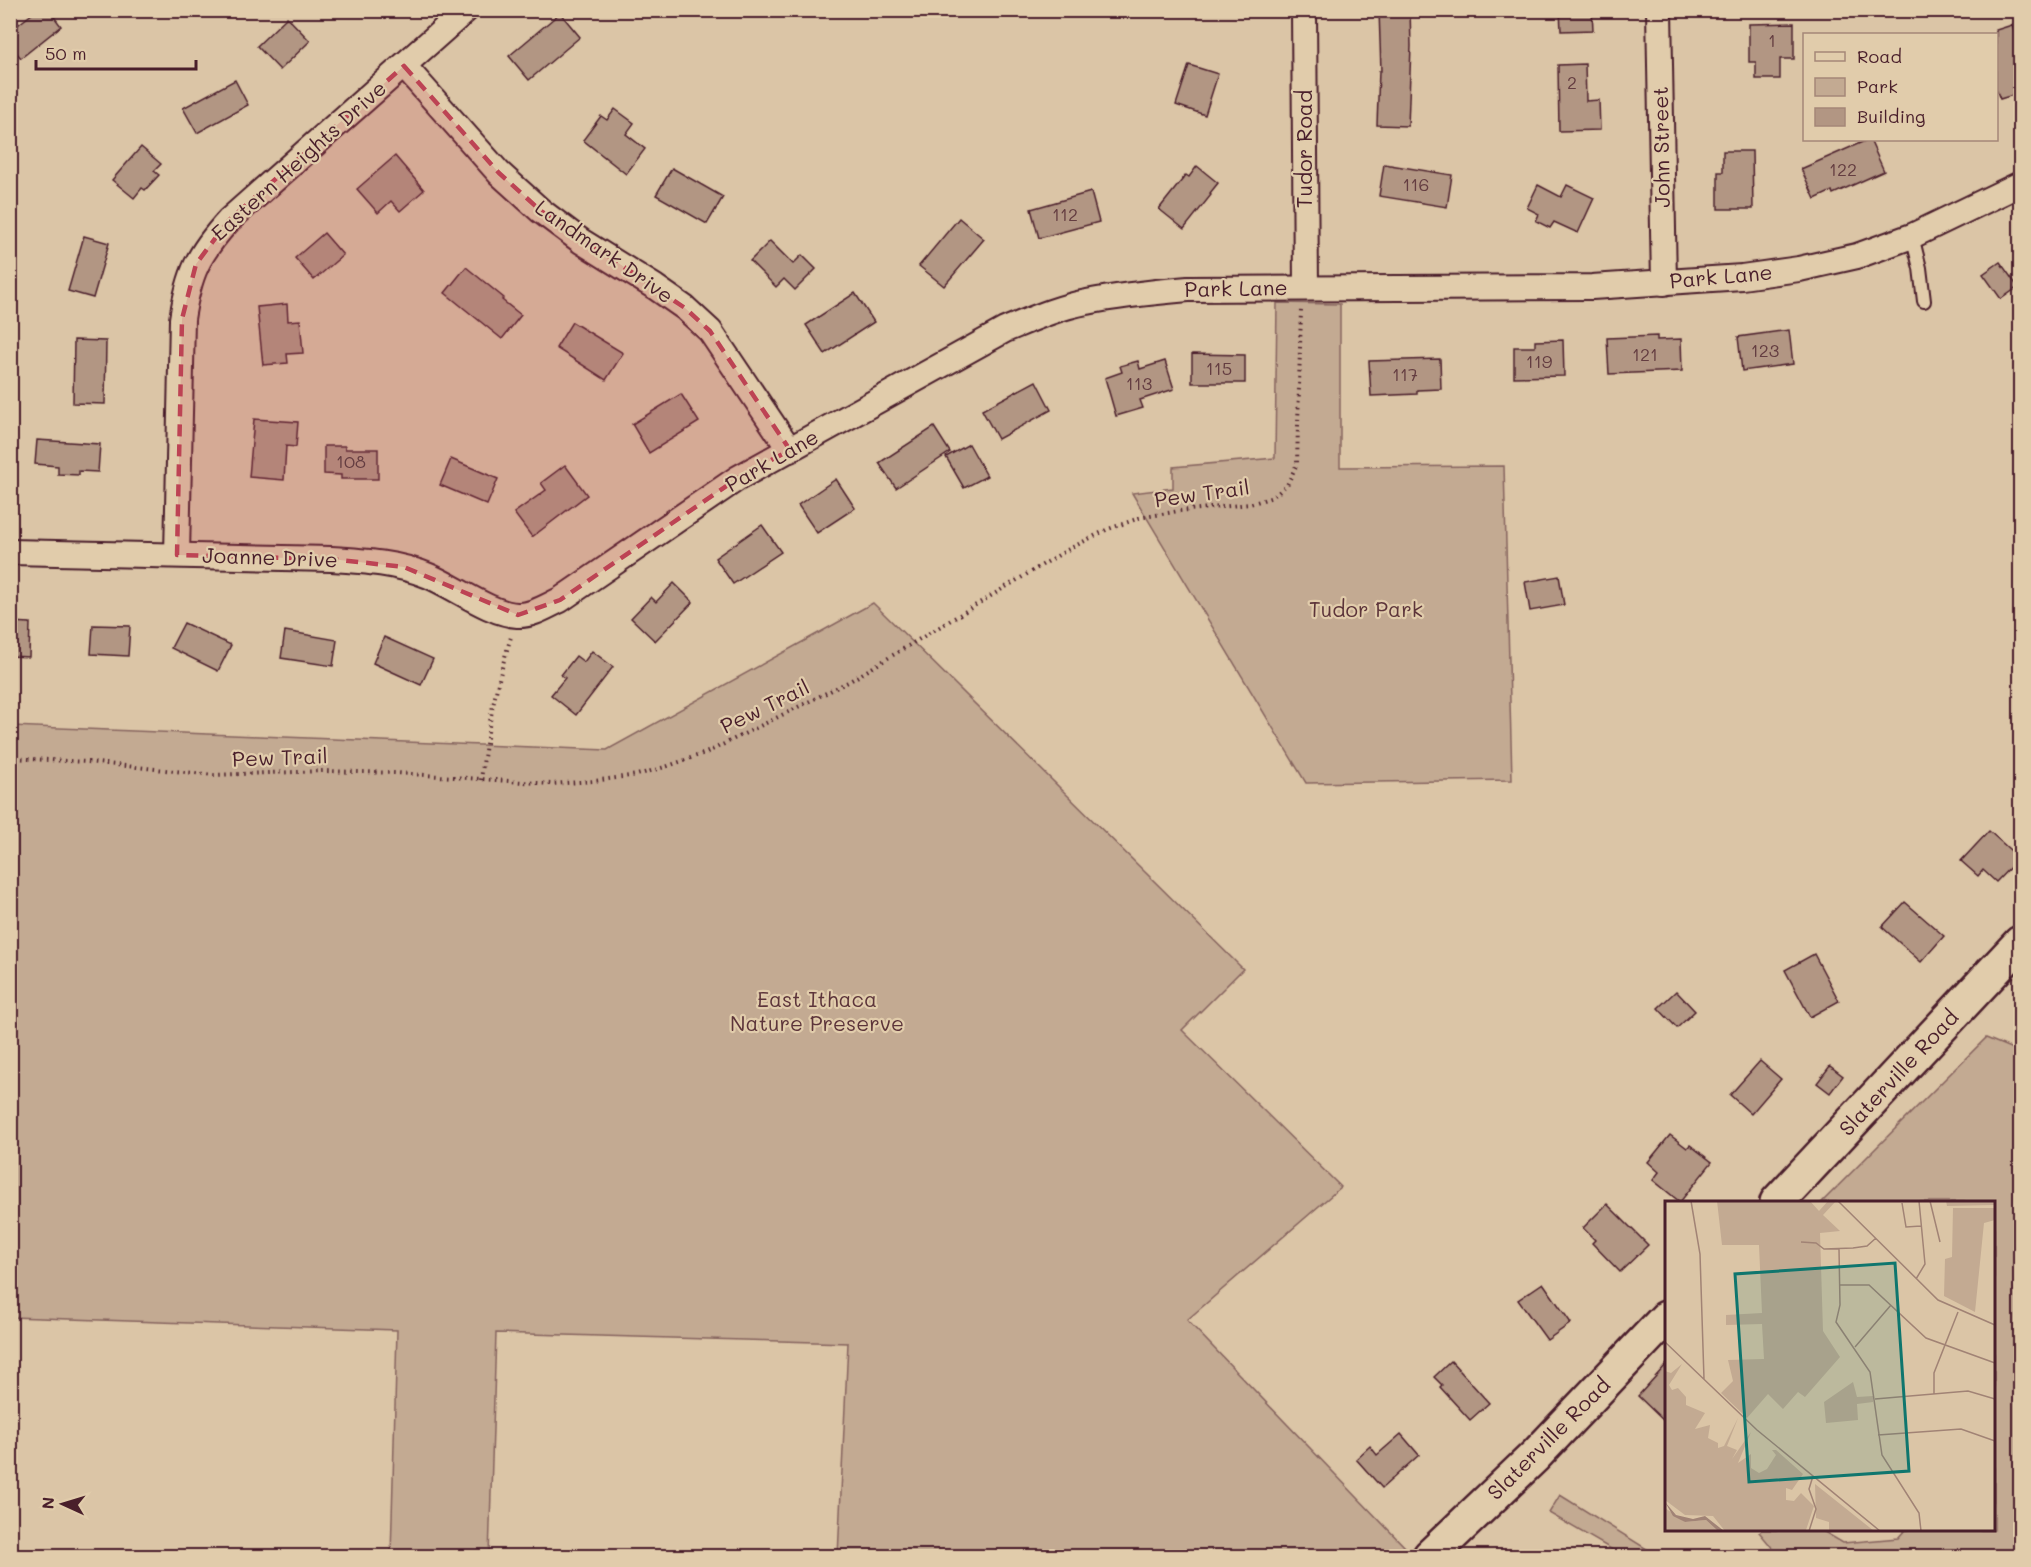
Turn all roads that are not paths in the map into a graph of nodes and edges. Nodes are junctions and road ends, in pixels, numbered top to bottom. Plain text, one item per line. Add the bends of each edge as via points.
1 (466, 10) edge
2 (1304, 10) edge
3 (1659, 10) edge
4 (404, 66) junction
5 (2020, 184) edge
6 (1912, 236) junction
7 (1664, 283) junction
8 (1306, 288) junction
9 (1924, 301) dead end
10 (790, 450) junction
11 (10, 552) edge
12 (177, 555) junction
13 (518, 615) joint
14 (2020, 946) edge
15 (1779, 1201) edge
16 (1665, 1319) edge
17 (1430, 1557) edge

1 - 4 street, Eastern Heights Drive
2 - 8 street, Tudor Road
3 - 7 street, John Street
4 - 10 street, Landmark Drive via 499,173 541,211 677,303 710,331
4 - 12 street, Eastern Heights Drive via 230,220 196,264 186,291 182,319
5 - 6 street, Park Lane
6 - 7 street, Park Lane via 1857,256 1799,269
6 - 9 lane
7 - 8 street, Park Lane
8 - 10 street, Park Lane via 1127,294 1044,314 1005,330
10 - 13 street, Park Lane via 738,478 560,600 536,612
11 - 12 street, Joanne Drive
12 - 13 street, Joanne Drive via 331,559 404,567 451,585 490,607
14 - 15 highway, Slaterville Road
16 - 17 highway, Slaterville Road via 1535,1456

